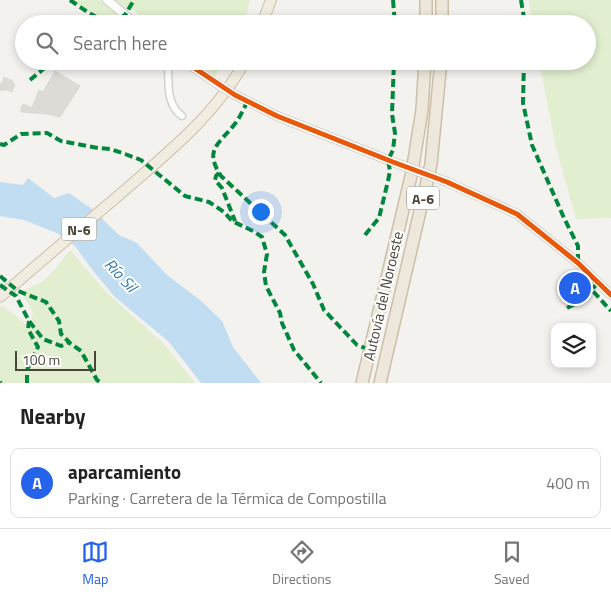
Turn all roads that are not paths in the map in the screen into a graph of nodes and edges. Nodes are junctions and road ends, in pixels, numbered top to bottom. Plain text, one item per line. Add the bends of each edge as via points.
1 (107, 0) edge
2 (271, 0) edge
3 (426, 0) edge
4 (442, 0) edge
5 (125, 15) edge
6 (265, 15) edge
7 (426, 15) edge
8 (442, 15) edge
9 (168, 70) edge
10 (197, 70) edge
11 (239, 70) edge
12 (424, 70) edge
13 (441, 70) edge
14 (182, 116) dead end
15 (611, 294) edge
16 (0, 297) edge
17 (362, 383) edge
18 (380, 383) edge

1 - 5 street
2 - 6 highway
3 - 7 highway
4 - 8 highway
9 - 14 street via 172,105
10 - 15 street, bridge via 235,95 277,116 447,182 517,214
11 - 16 highway, N-6 via 221,96 158,162
12 - 17 highway, Autovía del Noroeste / A-6 via 412,172
13 - 18 highway, Autovía del Noroeste / A-6 via 431,164

